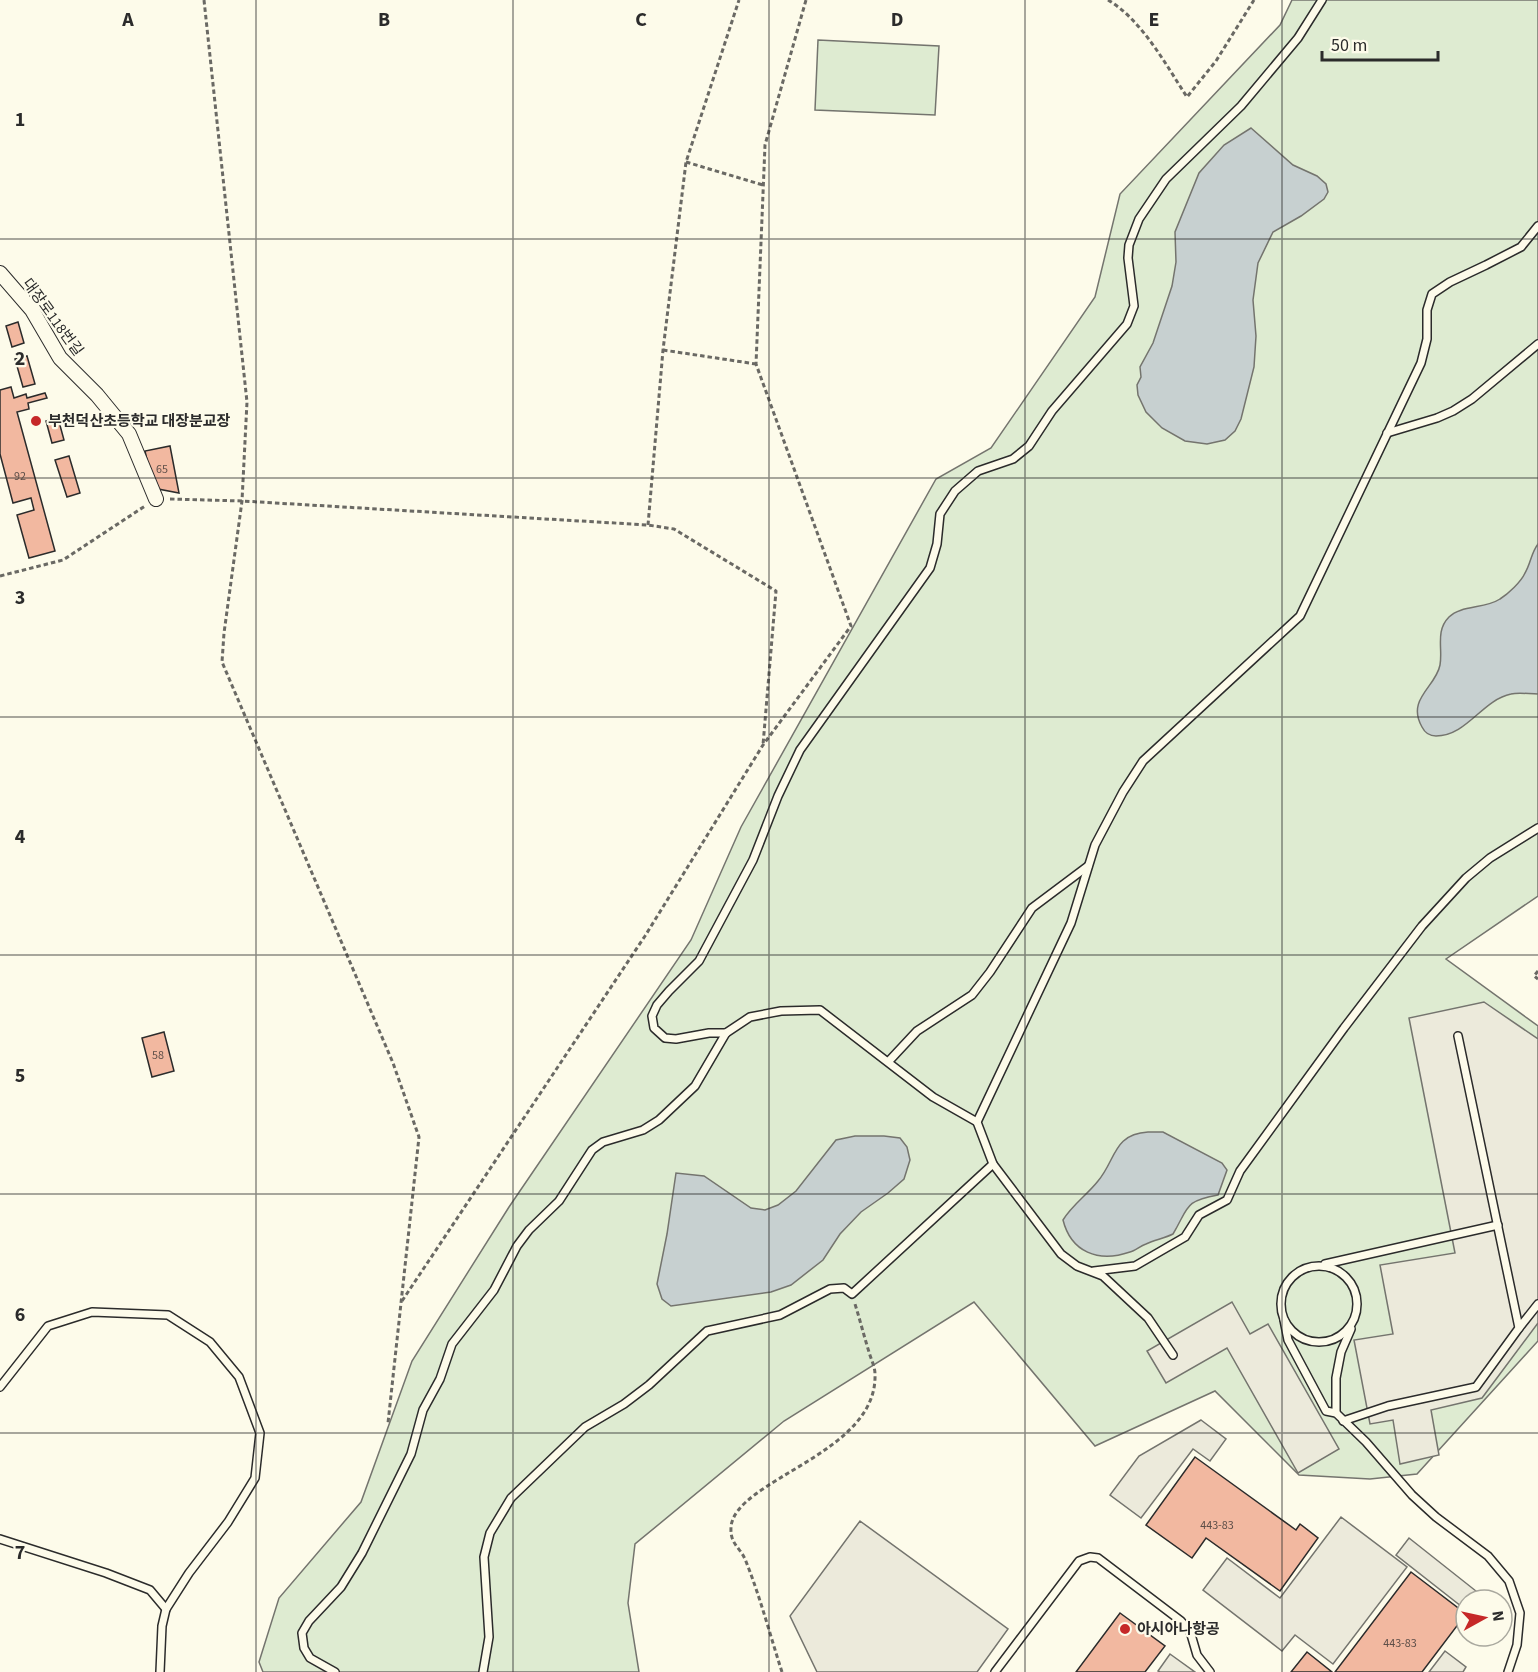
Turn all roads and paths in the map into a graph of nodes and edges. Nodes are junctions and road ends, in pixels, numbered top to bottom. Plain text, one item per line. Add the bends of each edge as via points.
1 (204, 0) edge
2 (739, 0) edge
3 (806, 0) edge
4 (1108, 0) edge
5 (1254, 0) edge
6 (1322, 0) edge
7 (686, 162) junction
8 (763, 185) junction
9 (1538, 226) edge
10 (0, 273) edge
11 (1538, 344) edge
12 (663, 350) junction
13 (756, 364) junction
14 (1387, 433) junction
15 (156, 499) junction
16 (242, 501) junction
17 (648, 525) junction
18 (0, 576) edge
19 (763, 745) junction
20 (1538, 828) edge
21 (1089, 865) junction
22 (1538, 971) edge
23 (1538, 979) edge
24 (726, 1033) junction
25 (1458, 1036) dead end
26 (889, 1061) junction
27 (977, 1122) junction
28 (993, 1164) junction
29 (1498, 1225) junction
30 (1319, 1265) junction
31 (1091, 1272) junction
32 (852, 1294) junction
33 (401, 1302) junction
34 (1538, 1304) edge
35 (1284, 1320) junction
36 (1354, 1320) junction
37 (1520, 1328) junction
38 (1173, 1355) dead end
39 (0, 1387) edge
40 (1336, 1413) junction
41 (1343, 1421) junction
42 (388, 1423) dead end
43 (0, 1539) edge
44 (166, 1609) junction
45 (160, 1672) edge
46 (335, 1672) edge
47 (483, 1672) edge
48 (782, 1672) edge
49 (995, 1672) edge
50 (1210, 1672) edge
51 (1508, 1672) edge

1 - 16 path via 247,402
2 - 7 path
3 - 8 path via 765,146
4 - 5 path via 1130,17 1187,97 1216,61
6 - 24 lane via 1298,38 1241,106 1166,179 1139,219 1129,245 1134,306 1127,324 1052,411 1029,446 1013,459 978,471 955,491 940,514 930,568 800,750 753,860 699,962 669,991 652,1016 654,1028 665,1038
7 - 8 path
7 - 12 path
8 - 13 path
9 - 14 lane via 1521,247 1432,294 1421,363
10 - 15 street, 대장로118번길 via 32,310 60,358 129,434
11 - 14 lane via 1453,411
12 - 13 path
12 - 17 path
13 - 19 path via 851,626
14 - 21 lane via 1300,616 1143,760 1106,823
15 - 16 path
15 - 18 path via 63,560
16 - 17 path
16 - 33 path via 222,662 393,1063 419,1137
17 - 19 path via 674,529 776,591
19 - 33 path via 645,936
20 - 31 lane via 1466,878 1422,926 1240,1172 1227,1200 1199,1215 1185,1238 1135,1266
21 - 26 lane via 1032,908 972,995 917,1031
21 - 27 lane via 1071,923
22 - 23 path via 1534,976
24 - 26 lane via 750,1017 820,1010
24 - 46 lane via 695,1086 659,1120 592,1150 559,1201 517,1246 494,1290 452,1344 440,1379 423,1410 411,1454 362,1553 341,1587 309,1620 302,1633 310,1658
25 - 29 lane
26 - 27 lane via 933,1097
27 - 28 lane
28 - 31 lane via 1061,1254
28 - 32 lane
29 - 30 lane
29 - 37 lane
30 - 35 lane via 1300,1270 1286,1284 1281,1296
30 - 36 lane via 1343,1273 1352,1283 1358,1308
31 - 38 lane via 1103,1276 1148,1318
32 - 47 lane via 844,1288 830,1289 780,1315 707,1331 649,1385 585,1427 511,1498 490,1533 484,1557 489,1637
32 - 48 path via 875,1374 872,1395 858,1422 822,1453 752,1497 731,1524 731,1540 744,1557
33 - 42 path
34 - 37 lane
35 - 36 lane via 1291,1331 1313,1342 1338,1338
35 - 40 lane via 1288,1340 1326,1411
36 - 40 lane via 1341,1352
37 - 41 lane via 1476,1387 1388,1406
39 - 44 lane via 48,1326 92,1312 168,1315 210,1342 239,1377 260,1433 255,1478
40 - 41 lane
41 - 51 lane via 1412,1495 1488,1556 1509,1581 1520,1613 1517,1645
43 - 44 lane via 150,1590
44 - 45 lane
49 - 50 lane via 1079,1561 1090,1557 1098,1558 1181,1621

